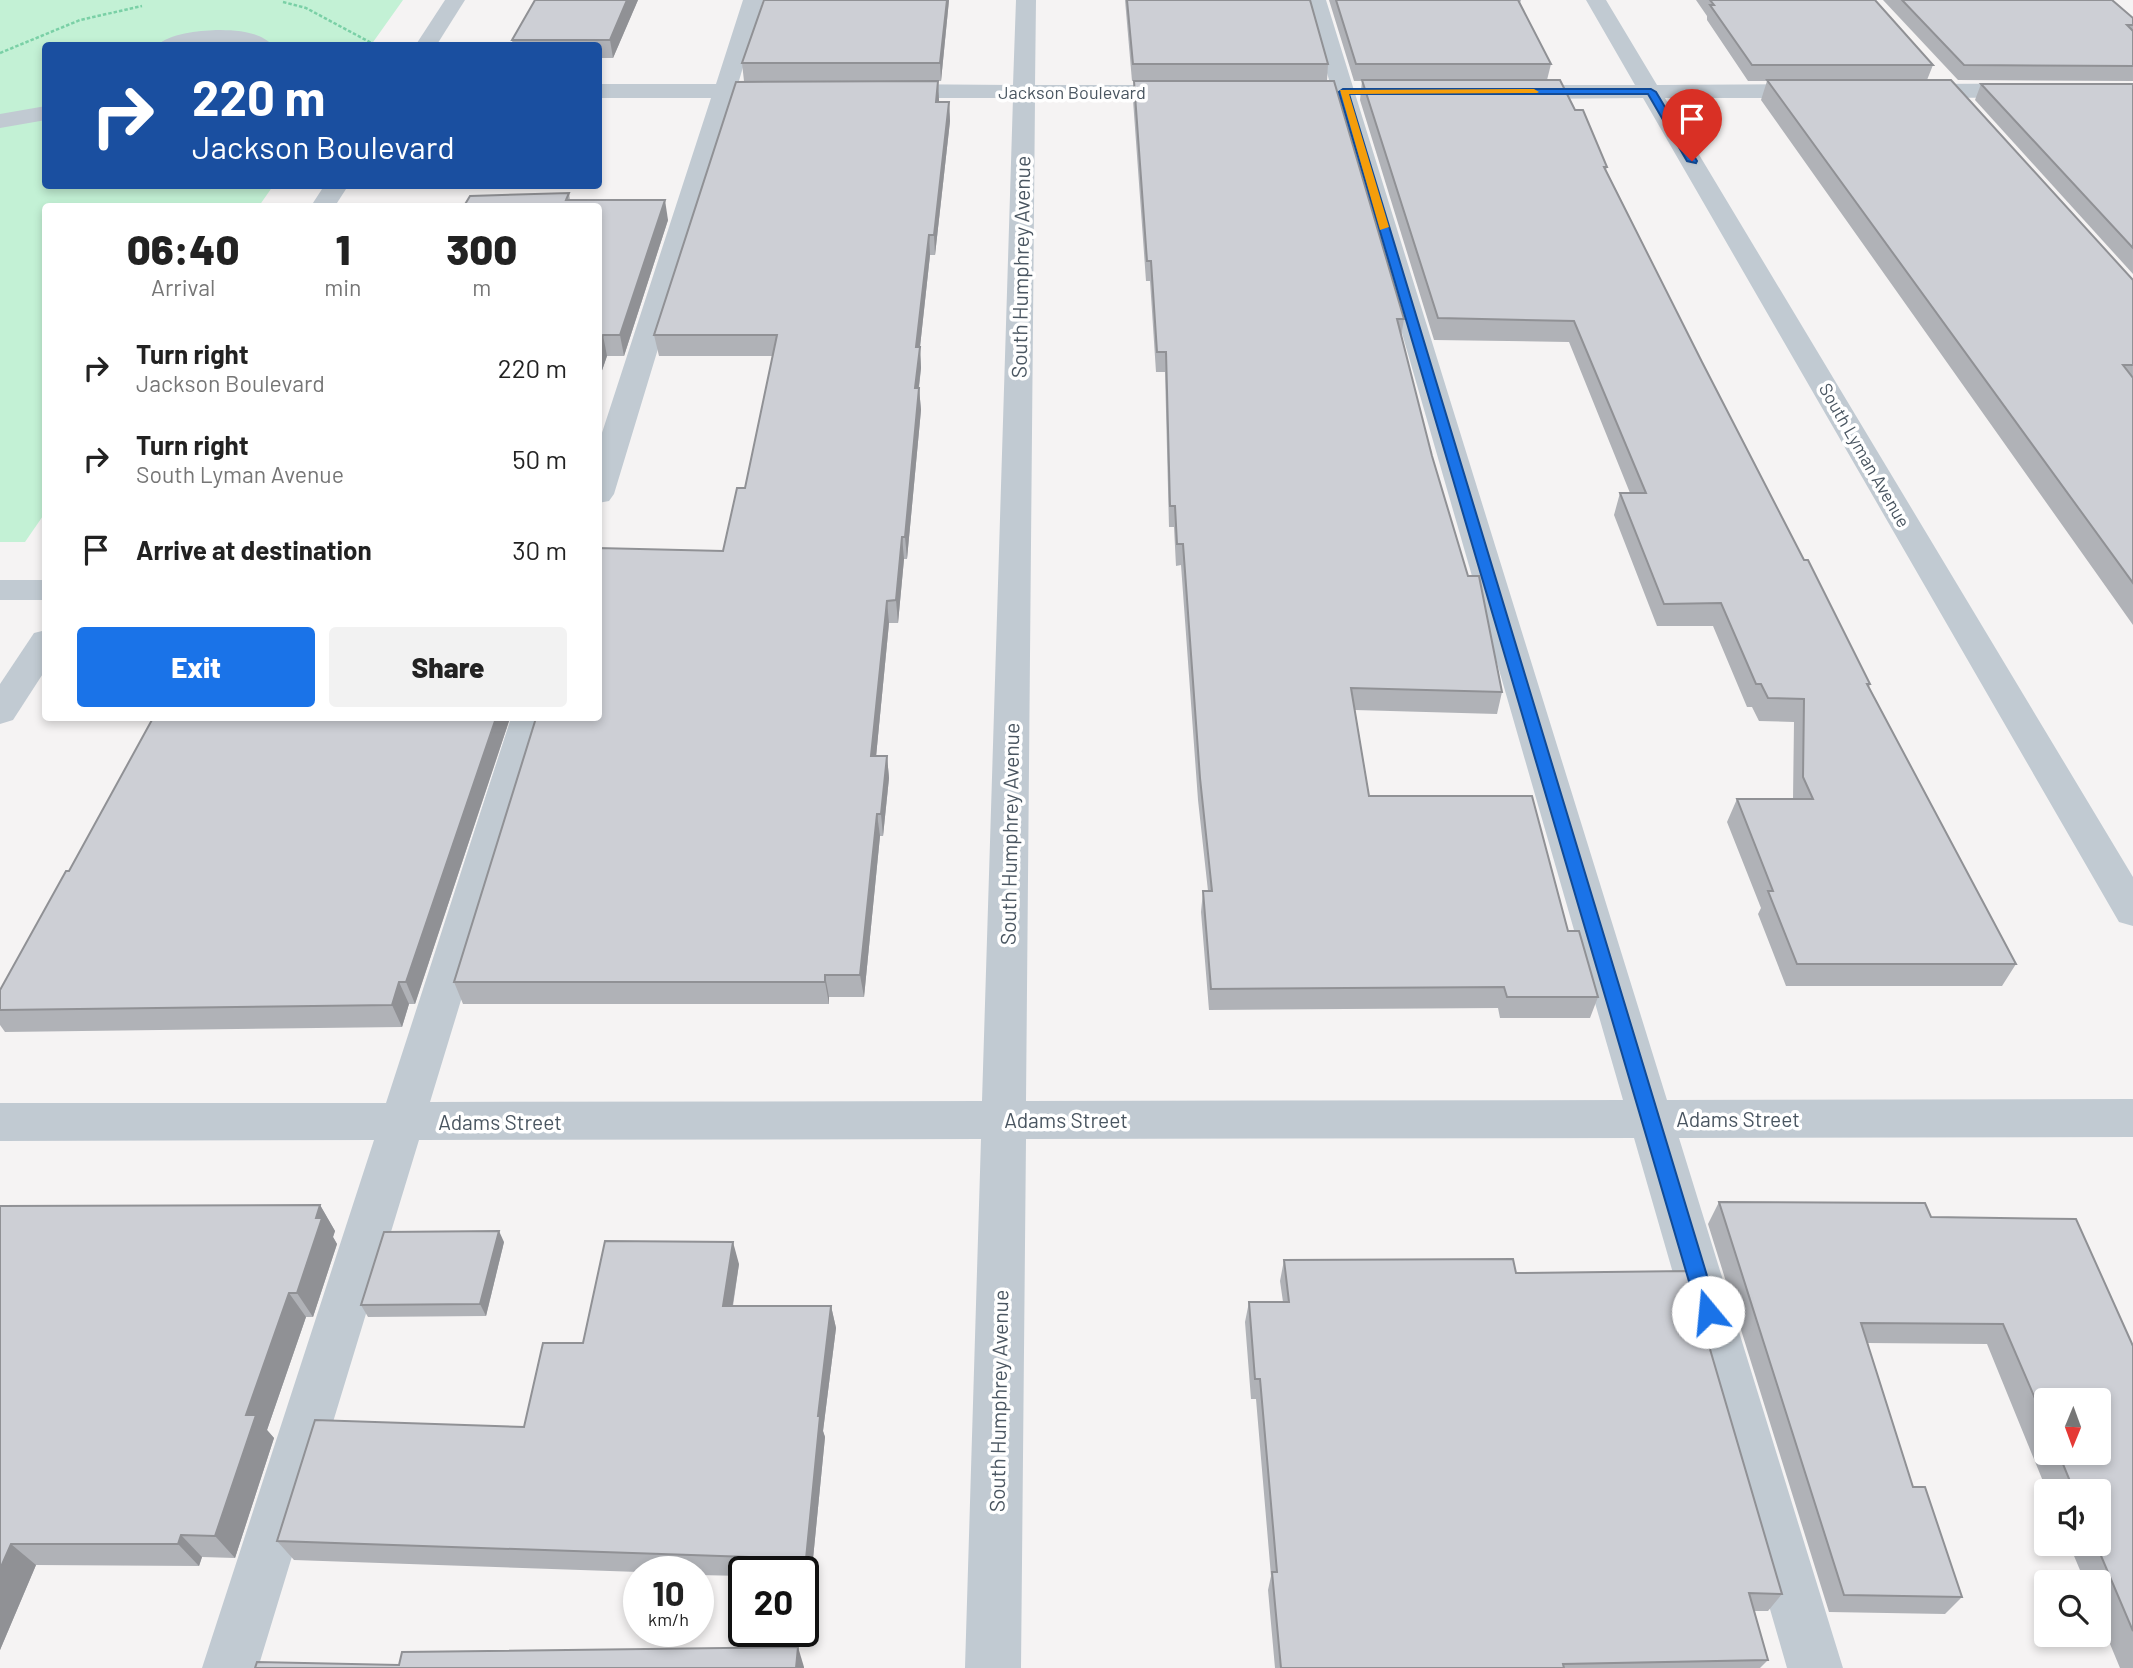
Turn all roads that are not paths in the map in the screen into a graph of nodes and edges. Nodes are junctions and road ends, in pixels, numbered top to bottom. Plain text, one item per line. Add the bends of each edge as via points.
1 (455, 0) edge
2 (753, 0) edge
3 (1026, 0) edge
4 (1316, 0) edge
5 (1596, 0) edge
6 (190, 42) edge
7 (257, 42) edge
8 (428, 42) edge
9 (1932, 69) dead end
10 (2133, 90) edge
11 (602, 91) edge
12 (725, 91) junction
13 (808, 91) edge
14 (864, 91) edge
15 (1831, 91) edge
16 (1885, 91) edge
17 (1952, 91) junction
18 (1024, 92) junction
19 (1203, 92) edge
20 (1497, 92) edge
21 (1651, 92) junction
22 (42, 114) edge
23 (1973, 115) edge
24 (0, 121) edge
25 (602, 481) edge
26 (0, 590) edge
27 (42, 590) edge
28 (42, 647) edge
29 (0, 712) edge
30 (528, 721) edge
31 (2133, 911) edge
32 (1650, 1118) junction
33 (2133, 1118) edge
34 (1004, 1119) junction
35 (403, 1121) junction
36 (0, 1122) edge
37 (230, 1668) edge
38 (993, 1668) edge
39 (1815, 1668) edge

1 - 8 street
2 - 12 street
3 - 18 street, South Humphrey Avenue
4 - 32 street
5 - 21 street, South Lyman Avenue
6 - 7 street via 219,37
9 - 17 street
10 - 17 street
11 - 12 street
12 - 13 street
12 - 25 street
14 - 18 street, Jackson Boulevard
15 - 21 street
16 - 17 street
17 - 23 street
18 - 19 street, Jackson Boulevard
18 - 34 street, South Humphrey Avenue
20 - 21 street
21 - 31 street, South Lyman Avenue
22 - 24 street
26 - 27 street
28 - 29 street
30 - 35 street
32 - 33 street, Adams Street
32 - 34 street, Adams Street
32 - 39 street
34 - 35 street, Adams Street
34 - 38 street, South Humphrey Avenue
35 - 36 street, Adams Street
35 - 37 street

